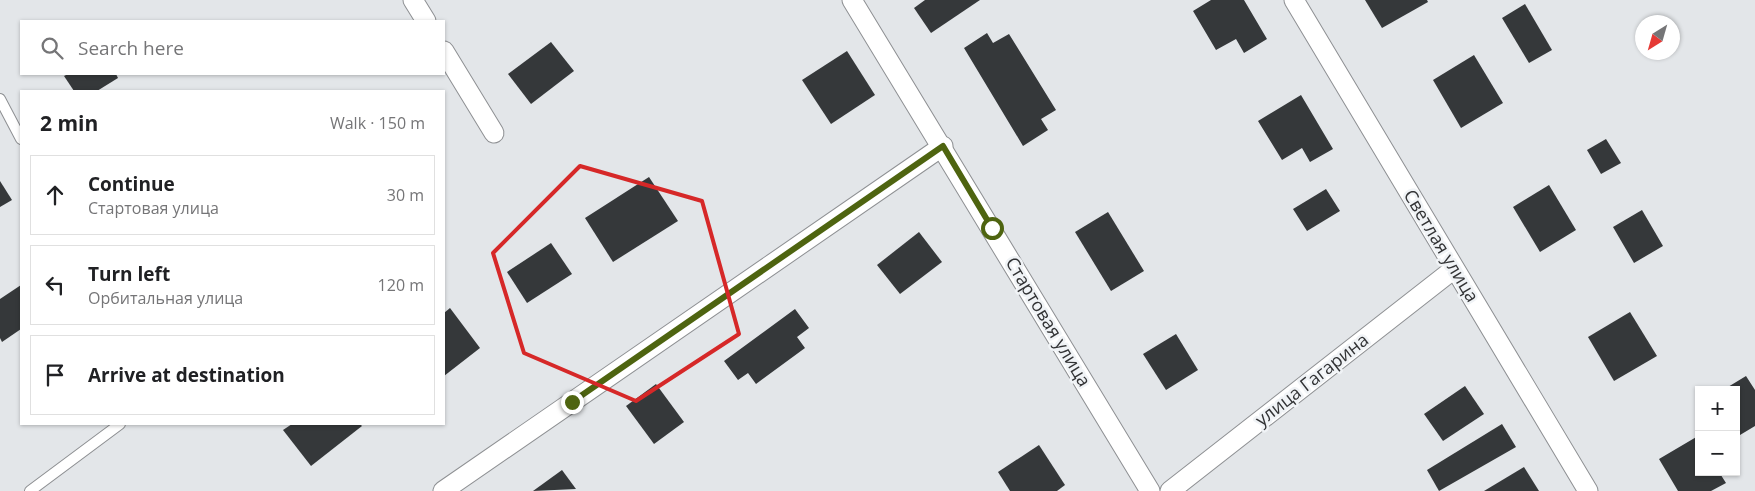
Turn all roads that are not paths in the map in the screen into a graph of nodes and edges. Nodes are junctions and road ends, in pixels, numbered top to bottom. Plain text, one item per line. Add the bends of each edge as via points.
1 (412, 0) edge
2 (852, 0) edge
3 (1294, 0) edge
4 (425, 20) edge
5 (445, 53) edge
6 (0, 99) edge
7 (494, 133) dead end
8 (20, 137) edge
9 (943, 146) junction
10 (1454, 269) junction
11 (119, 425) edge
12 (30, 491) edge
13 (443, 491) edge
14 (1150, 491) edge
15 (1170, 491) edge
16 (1588, 491) edge

1 - 4 street
2 - 9 street, Стартовая улица
3 - 10 street, Светлая улица
5 - 7 street
6 - 8 lane
9 - 13 street
9 - 14 street, Стартовая улица
10 - 15 street, улица Гагарина
10 - 16 street, Светлая улица
11 - 12 lane

